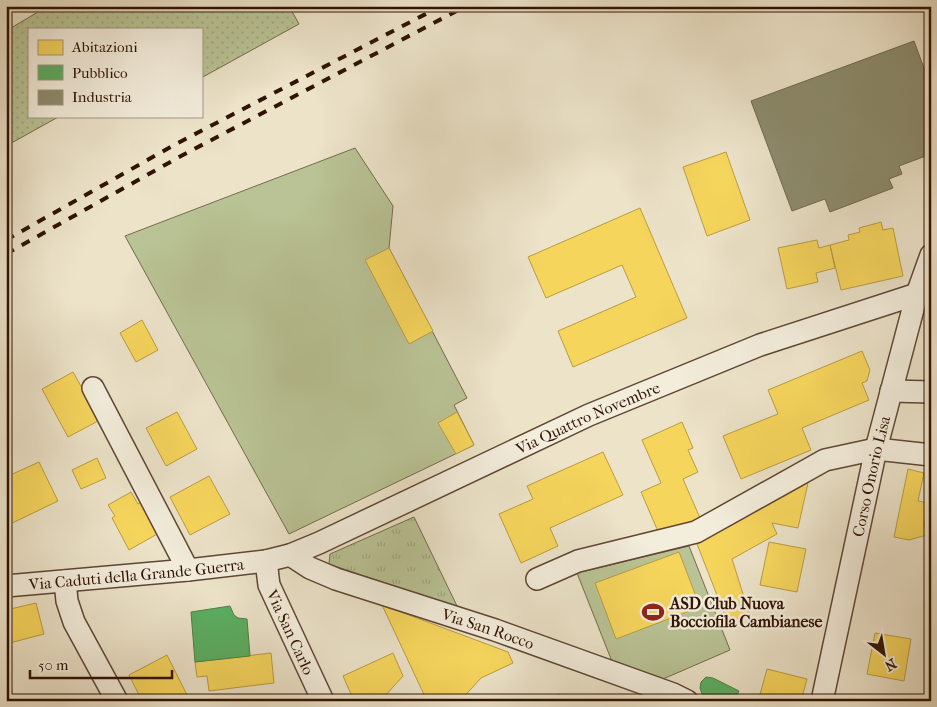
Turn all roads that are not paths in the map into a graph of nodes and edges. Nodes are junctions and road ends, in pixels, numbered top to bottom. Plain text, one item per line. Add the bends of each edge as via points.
1 (931, 255) edge
2 (917, 294) junction
3 (93, 388) dead end
4 (891, 390) junction
5 (931, 392) edge
6 (876, 449) junction
7 (931, 455) edge
8 (290, 555) junction
9 (266, 561) junction
10 (188, 570) junction
11 (537, 579) dead end
12 (65, 581) junction
13 (6, 586) edge
14 (117, 701) edge
15 (323, 701) edge
16 (688, 701) edge
17 (822, 701) edge

1 - 2 street, Corso Onorio Lisa
2 - 4 street, Corso Onorio Lisa
2 - 8 street, Via Quattro Novembre via 760,345 598,411
3 - 10 street
4 - 5 street
4 - 6 street, Corso Onorio Lisa
6 - 7 street
6 - 11 street via 825,460 696,532 578,561
6 - 17 street, Corso Onorio Lisa
8 - 9 street, Via Quattro Novembre
8 - 16 street, Via San Rocco via 336,579 495,630
9 - 10 street, Via Caduti della Grande Guerra
9 - 15 street, Via San Carlo via 269,585
10 - 12 street, Via Caduti della Grande Guerra
12 - 13 street, Via Caduti della Grande Guerra
12 - 14 street via 74,622

